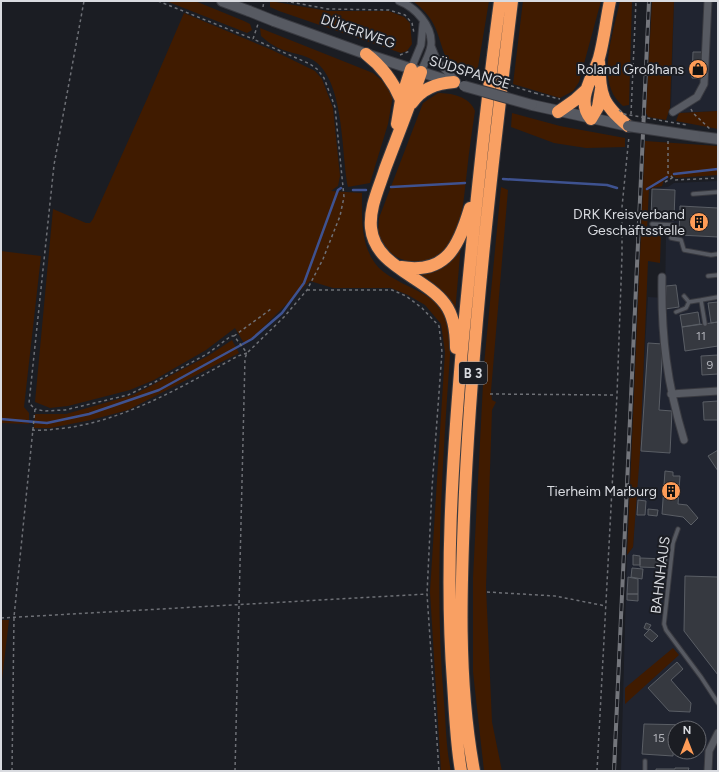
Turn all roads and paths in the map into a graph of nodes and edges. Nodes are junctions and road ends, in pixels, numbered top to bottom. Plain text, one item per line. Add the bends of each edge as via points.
1 (84, 1) edge
2 (158, 1) edge
3 (222, 1) edge
4 (264, 1) edge
5 (285, 1) edge
6 (399, 1) edge
7 (500, 1) edge
8 (512, 1) edge
9 (610, 1) edge
10 (636, 1) edge
11 (708, 1) edge
12 (262, 9) dead end
13 (260, 17) dead end
14 (423, 20) junction
15 (253, 39) junction
16 (415, 39) dead end
17 (431, 45) junction
18 (366, 54) junction
19 (398, 55) dead end
20 (417, 55) junction
21 (598, 59) junction
22 (451, 66) dead end
23 (416, 70) junction
24 (460, 84) junction
25 (601, 89) junction
26 (586, 90) junction
27 (535, 93) dead end
28 (404, 105) junction
29 (691, 110) dead end
30 (558, 112) junction
31 (672, 112) joint
32 (615, 116) junction
33 (591, 119) junction
34 (688, 125) dead end
35 (629, 126) junction
36 (669, 126) dead end
37 (707, 126) dead end
38 (668, 139) dead end
39 (718, 139) edge
40 (673, 178) junction
41 (718, 178) edge
42 (478, 179) junction
43 (665, 182) dead end
44 (718, 192) edge
45 (693, 194) dead end
46 (652, 224) dead end
47 (718, 254) edge
48 (398, 267) junction
49 (718, 275) edge
50 (708, 276) dead end
51 (662, 277) dead end
52 (307, 290) junction
53 (684, 296) dead end
54 (718, 297) edge
55 (701, 300) junction
56 (689, 302) junction
57 (271, 309) dead end
58 (676, 312) dead end
59 (705, 324) dead end
60 (234, 336) junction
61 (247, 353) junction
62 (718, 390) edge
63 (490, 394) dead end
64 (671, 394) junction
65 (617, 396) junction
66 (457, 405) junction
67 (34, 409) junction
68 (32, 430) junction
69 (684, 440) dead end
70 (678, 529) dead end
71 (488, 592) dead end
72 (427, 594) junction
73 (240, 603) junction
74 (606, 606) junction
75 (14, 617) junction
76 (1, 618) edge
77 (718, 703) edge
78 (718, 733) edge
79 (645, 762) dead end
80 (12, 771) edge
81 (234, 771) edge
82 (439, 771) edge
83 (461, 771) edge
84 (474, 771) edge
85 (597, 771) edge
86 (644, 771) edge
87 (708, 771) edge

1 - 67 path via 54,165 29,403
2 - 15 path
3 - 18 main road, SÜDSPANGE, bridge
4 - 12 path
5 - 16 path, DÜKERWEG via 328,9 389,10 406,16 412,23
6 - 14 street via 414,10
7 - 42 highway, B 3
8 - 84 highway, B 3 via 487,212 468,441 462,568 462,635 469,746
9 - 21 highway
10 - 35 path
11 - 31 street via 704,84 697,96
13 - 15 path
14 - 17 street
14 - 20 street via 423,37
15 - 52 path via 317,69 324,78 335,107 344,197 340,216
17 - 23 street
17 - 24 street via 442,68
18 - 23 main road, SÜDSPANGE
18 - 28 highway via 389,76
19 - 20 path, DÜKERWEG via 410,51
20 - 23 street
21 - 25 highway
21 - 26 highway
22 - 27 path, bridge
23 - 24 main road, SÜDSPANGE
23 - 28 highway, B 3
24 - 28 highway, B 3 via 443,83 432,86
24 - 30 main road, SÜDSPANGE, bridge
25 - 32 highway via 606,103
25 - 33 highway via 598,107
26 - 30 highway
26 - 33 highway via 586,112
28 - 48 highway, B 3 via 394,145 375,199 371,228 378,249
29 - 37 path
30 - 33 main road, SÜDSPANGE
31 - 36 path
32 - 33 main road, SÜDSPANGE
32 - 34 path, bridge via 624,114
32 - 35 highway
35 - 39 main road, bridge
35 - 65 path via 622,207
38 - 40 path via 668,173
40 - 41 path
40 - 43 path
42 - 48 highway, B 3 via 461,236 451,254 428,267
42 - 66 highway, B 3
44 - 45 lane
46 - 47 lane via 672,226 672,238 681,240 684,250
48 - 66 highway, B 3 via 432,291 450,313 455,331
49 - 50 lane
51 - 64 street via 661,309
52 - 61 path
52 - 72 path via 392,290 406,296 422,308 439,326 442,352
53 - 56 lane
54 - 55 lane
55 - 56 lane
55 - 59 lane
56 - 58 lane via 686,308
57 - 60 path
60 - 61 path
60 - 67 path via 207,354 128,395 65,410
61 - 68 path via 135,410 90,424 52,430
61 - 73 path
62 - 64 street
63 - 65 path
64 - 69 street
65 - 74 path
66 - 83 highway, B 3 via 451,485 450,628
67 - 68 path
68 - 75 path
70 - 77 lane, BAHNHAUS via 673,543 664,624
71 - 74 path via 555,596
72 - 73 path
72 - 82 path
73 - 75 path
73 - 81 path
74 - 85 path
75 - 76 path
75 - 80 path
78 - 87 street via 709,751
79 - 86 lane

